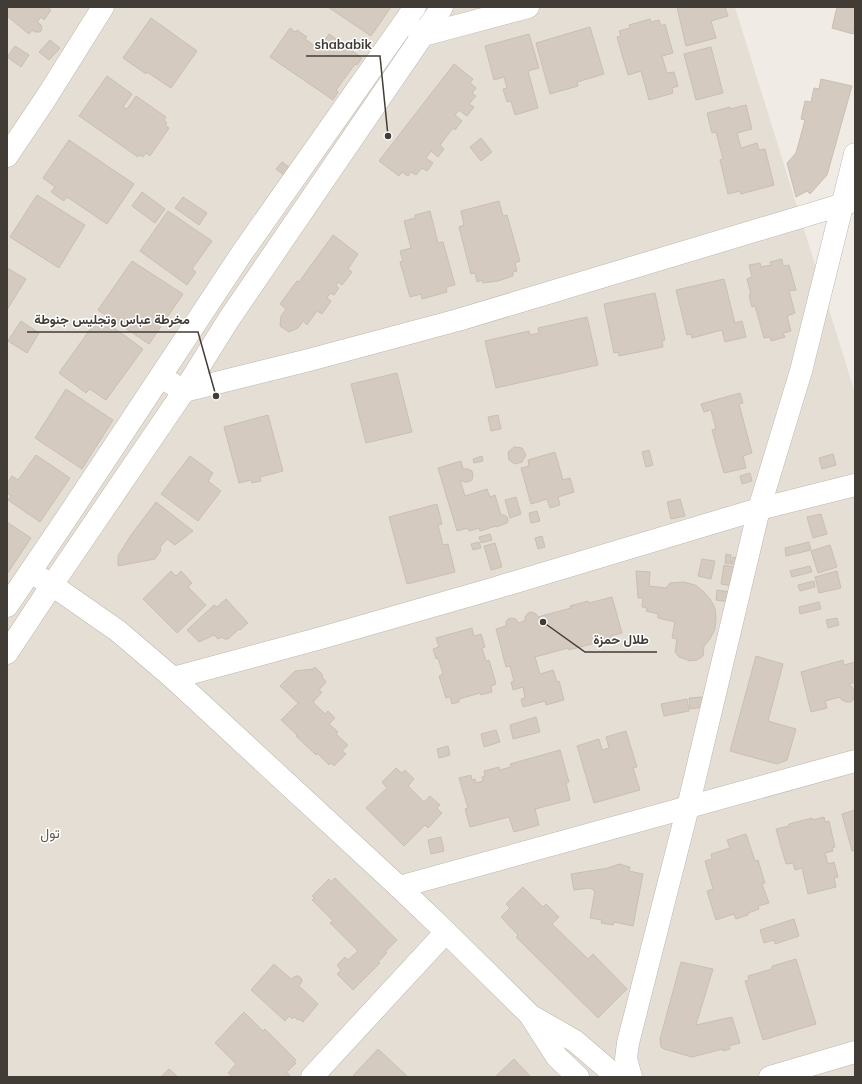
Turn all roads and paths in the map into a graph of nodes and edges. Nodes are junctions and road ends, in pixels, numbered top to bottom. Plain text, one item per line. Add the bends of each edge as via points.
1 (103, 7) edge
2 (442, 7) edge
3 (528, 7) edge
4 (410, 14) edge
5 (423, 35) junction
6 (855, 154) edge
7 (7, 156) edge
8 (848, 202) edge
9 (254, 236) junction
10 (275, 250) junction
11 (161, 376) junction
12 (184, 391) junction
13 (855, 484) edge
14 (759, 509) junction
15 (30, 572) junction
16 (52, 585) junction
17 (7, 606) edge
18 (7, 652) edge
19 (174, 678) junction
20 (855, 761) edge
21 (688, 807) junction
22 (398, 886) junction
23 (446, 932) junction
24 (530, 1015) junction
25 (855, 1052) edge
26 (312, 1077) edge
27 (578, 1077) edge
28 (617, 1077) edge
29 (631, 1077) edge
30 (770, 1077) edge

1 - 7 street
2 - 5 street
3 - 5 street
4 - 5 street
4 - 9 street
5 - 10 street
6 - 8 street
8 - 12 street via 458,320
8 - 14 street
9 - 10 street
9 - 11 street
10 - 12 street
11 - 12 street
11 - 15 street
12 - 16 street
13 - 14 street
14 - 19 street via 484,591
14 - 21 street
15 - 16 street
15 - 17 street
16 - 18 street
16 - 19 street via 118,631
19 - 22 street
20 - 21 street
21 - 22 street
21 - 29 street via 628,1043 626,1059
22 - 23 street
23 - 24 street
23 - 26 street
24 - 27 street via 557,1057
24 - 28 street via 575,1041
25 - 30 street

